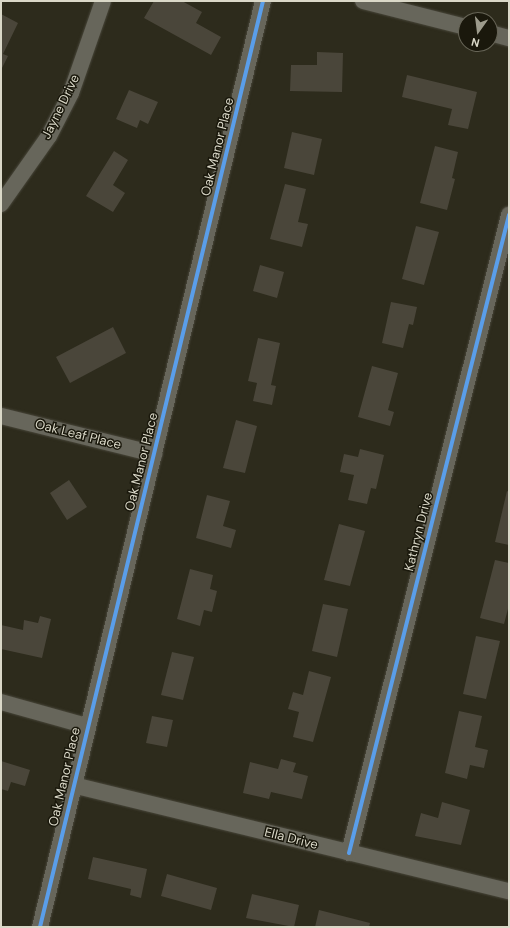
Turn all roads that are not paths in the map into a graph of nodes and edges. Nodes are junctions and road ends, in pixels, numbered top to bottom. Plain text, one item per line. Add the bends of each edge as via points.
1 (103, 1) edge
2 (263, 1) edge
3 (363, 1) edge
4 (458, 25) edge
5 (498, 35) edge
6 (509, 38) edge
7 (1, 204) edge
8 (509, 215) edge
9 (1, 416) edge
10 (154, 454) junction
11 (1, 702) edge
12 (87, 726) junction
13 (73, 785) junction
14 (348, 853) junction
15 (509, 891) edge
16 (40, 927) edge

1 - 7 street, Jayne Drive via 71,93 49,136
2 - 10 street, Oak Manor Place
3 - 4 street
5 - 6 street
8 - 14 street, Kathryn Drive
9 - 10 street, Oak Leaf Place
10 - 12 street, Oak Manor Place
11 - 12 street
12 - 13 street, Oak Manor Place
13 - 14 street, Ella Drive
13 - 16 street, Oak Manor Place
14 - 15 street, Ella Drive

